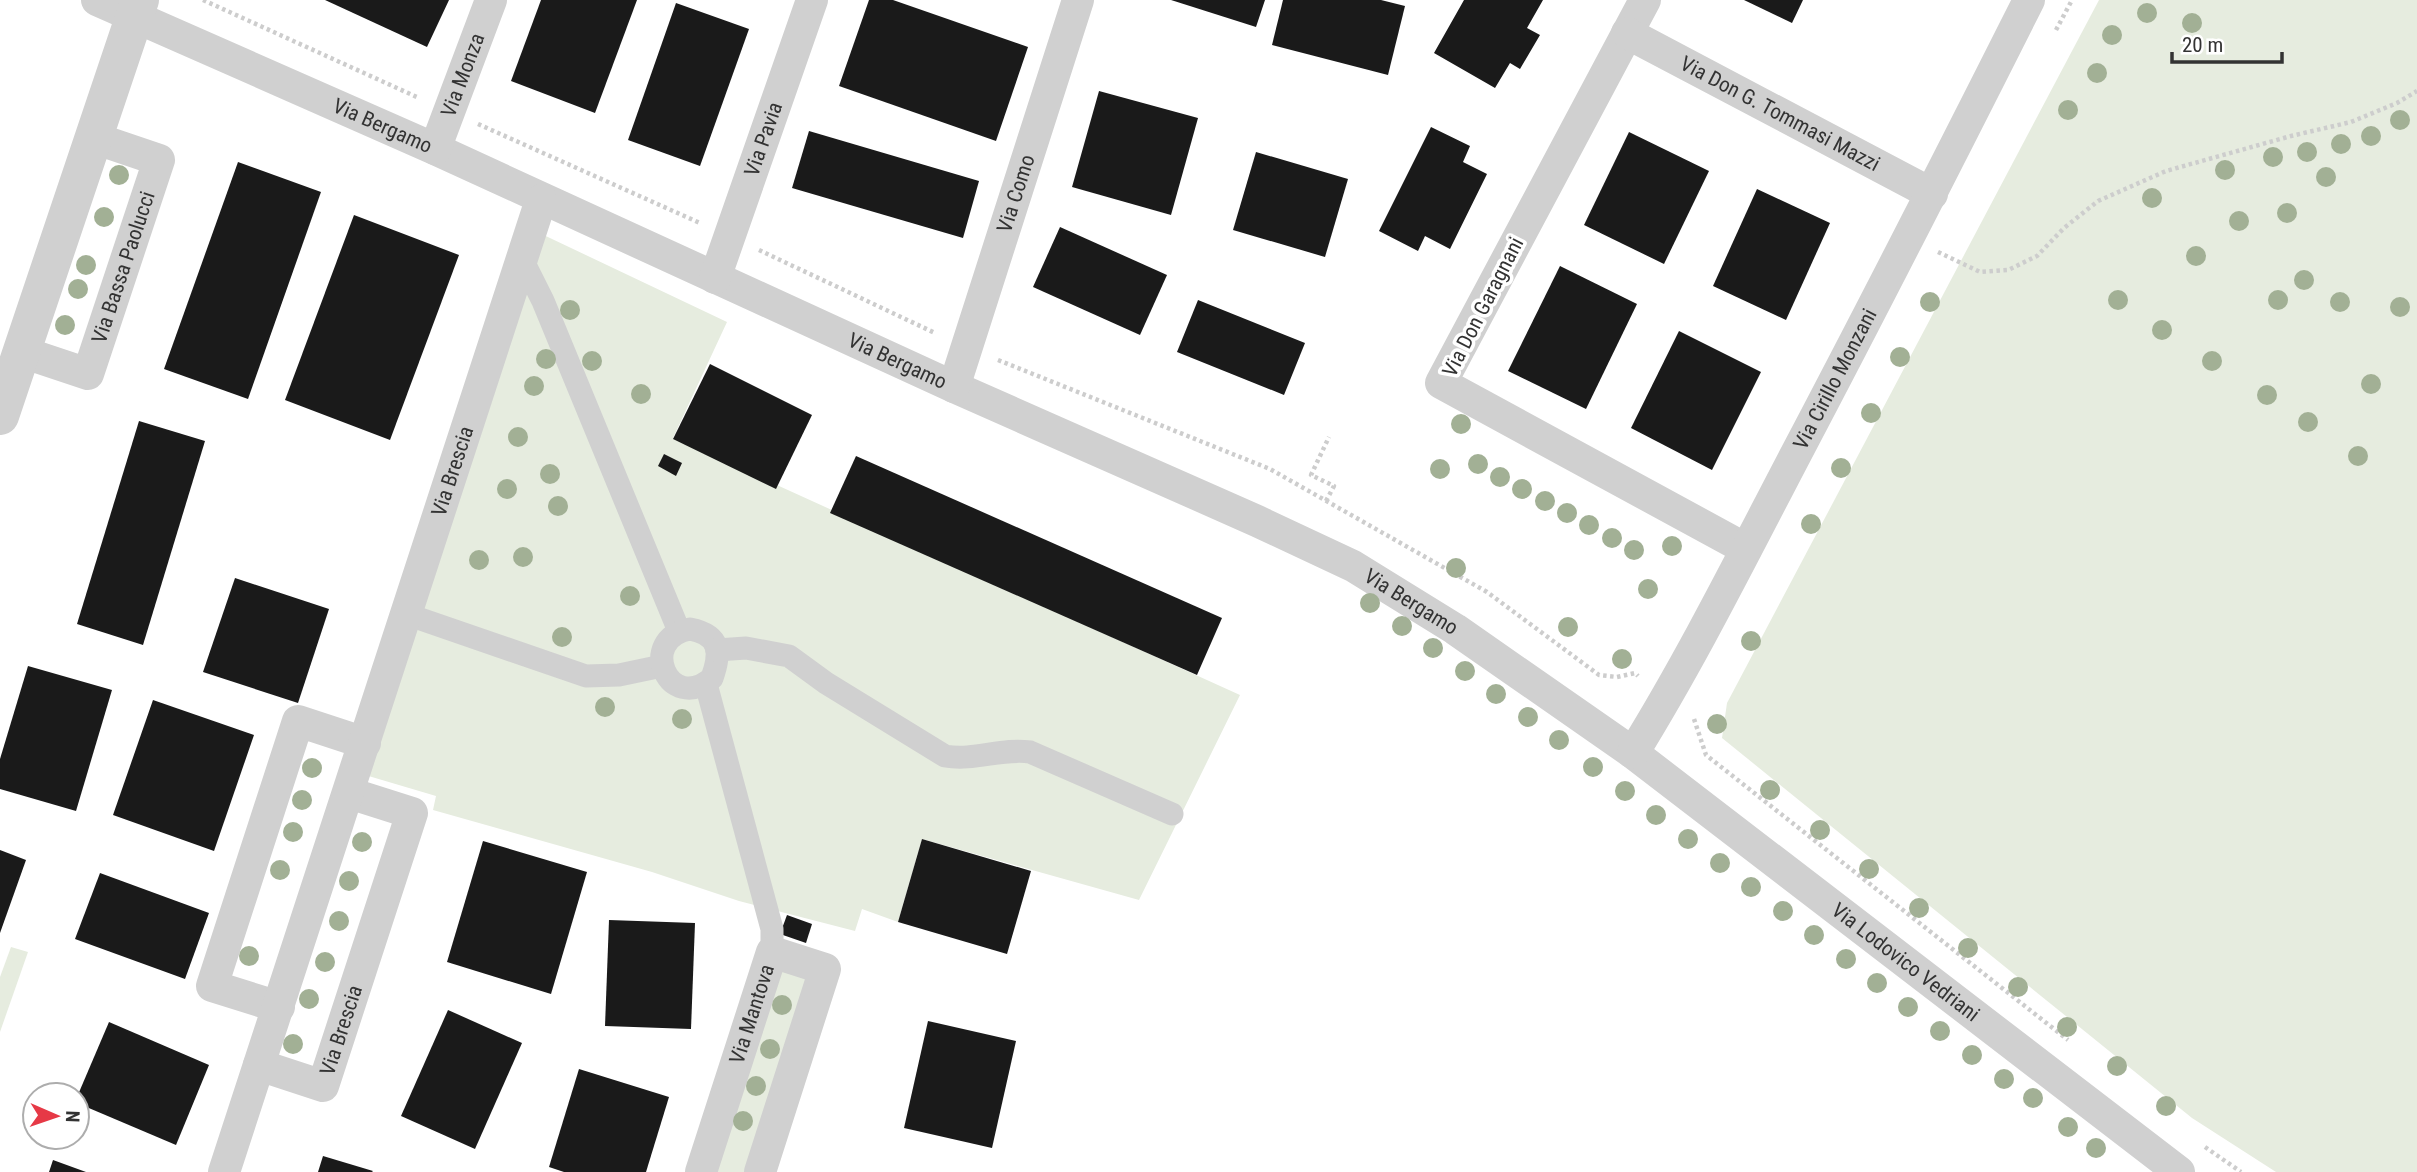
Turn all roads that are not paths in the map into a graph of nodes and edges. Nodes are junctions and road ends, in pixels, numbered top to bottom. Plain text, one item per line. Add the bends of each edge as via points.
1 (97, 0) edge
2 (491, 0) edge
3 (812, 0) edge
4 (1078, 0) edge
5 (1645, 0) edge
6 (2029, 0) edge
7 (137, 9) edge
8 (1627, 33) junction
9 (94, 138) junction
10 (435, 149) junction
11 (1932, 194) junction
12 (541, 200) junction
13 (522, 259) junction
14 (715, 278) junction
15 (22, 352) junction
16 (954, 387) junction
17 (0, 416) edge
18 (1746, 549) junction
19 (406, 614) junction
20 (679, 631) junction
21 (717, 650) junction
22 (662, 666) junction
23 (706, 684) junction
24 (365, 743) junction
25 (1633, 753) junction
26 (349, 793) junction
27 (1172, 814) dead end
28 (772, 952) junction
29 (279, 1007) junction
30 (260, 1065) junction
31 (224, 1172) edge
32 (701, 1172) edge
33 (760, 1172) edge
34 (2179, 1172) edge

1 - 7 street, Via Bergamo
2 - 10 street, Via Monza
3 - 14 street, Via Pavia
4 - 16 street, Via Como
5 - 8 street, Via Don Garagnani
6 - 11 street, Via Cirillo Monzani
7 - 9 street
7 - 10 street, Via Bergamo
8 - 11 street, Via Don G. Tommasi Mazzi
8 - 18 street, Via Don Garagnani via 1441,383
9 - 15 street
9 - 15 street, Via Bassa Paolucci via 159,160 88,374
10 - 12 street, Via Bergamo
11 - 18 street, Via Cirillo Monzani
12 - 13 street, Via Brescia
12 - 14 street, Via Bergamo
13 - 19 street, Via Brescia
13 - 20 street
14 - 16 street, Via Bergamo
15 - 17 street
16 - 25 street, Via Bergamo via 1353,566 1455,629
18 - 25 street, Via Cirillo Monzani via 1668,698
19 - 22 street via 586,676
19 - 24 street, Via Brescia
20 - 21 street via 701,631
20 - 22 street via 663,649
21 - 23 street via 719,660
21 - 27 street via 746,648 789,656 945,755 964,759 1013,750 1030,752
22 - 23 street via 665,677 679,685 696,688
23 - 28 street via 772,929
24 - 26 street, Via Brescia
24 - 29 street via 298,721 212,986
25 - 34 street, Via Lodovico Vedriani
26 - 29 street, Via Brescia
26 - 30 street, Via Brescia via 412,813 323,1086
28 - 32 street, Via Mantova
28 - 33 street, Via Mantova via 825,969
29 - 30 street, Via Brescia
30 - 31 street, Via Brescia

